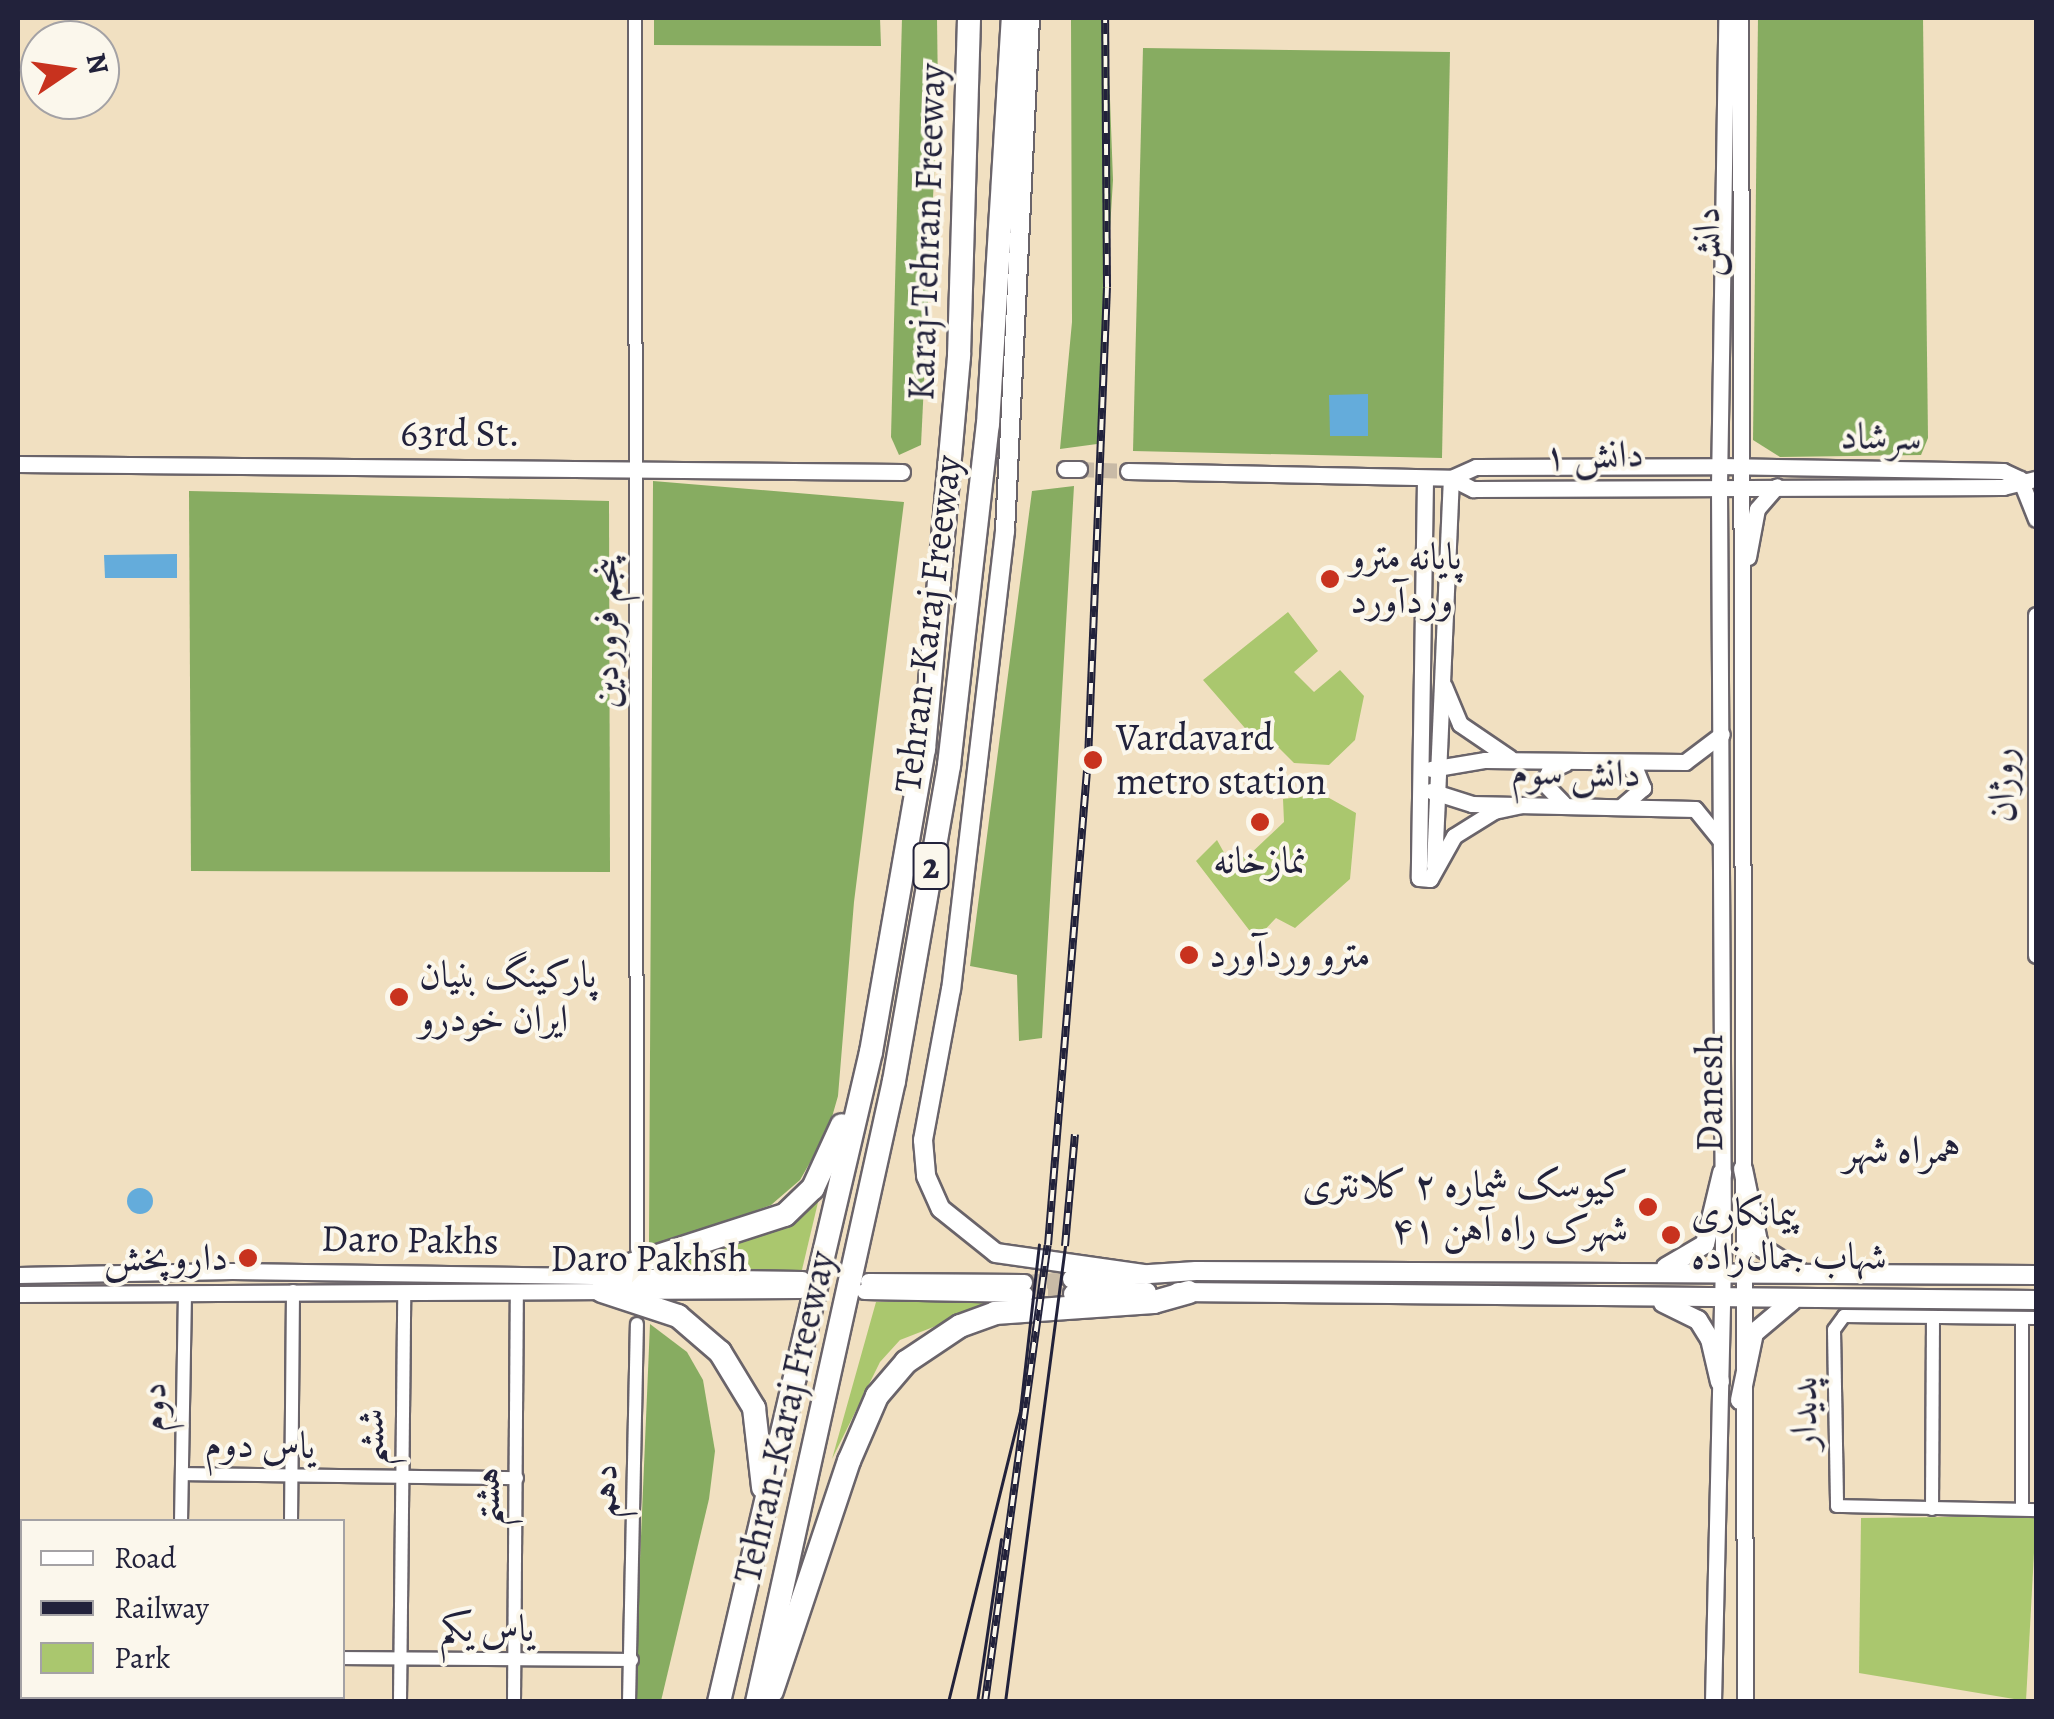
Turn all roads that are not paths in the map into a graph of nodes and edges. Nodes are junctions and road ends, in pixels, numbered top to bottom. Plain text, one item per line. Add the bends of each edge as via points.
1 (635, 18) edge
2 (968, 18) edge
3 (1013, 18) edge
4 (1030, 18) edge
5 (1726, 18) edge
6 (1740, 18) edge
7 (18, 464) edge
8 (1719, 466) junction
9 (636, 467) junction
10 (1738, 468) junction
11 (1128, 471) tunnel mouth
12 (902, 472) dead end
13 (1451, 478) junction
14 (2028, 479) edge
15 (1425, 480) junction
16 (1739, 485) junction
17 (1719, 486) junction
18 (1777, 486) junction
19 (2036, 519) edge
20 (1743, 586) junction
21 (2036, 615) edge
22 (1441, 678) junction
23 (1722, 734) junction
24 (1568, 762) junction
25 (1623, 762) junction
26 (1523, 763) junction
27 (1437, 768) junction
28 (1418, 780) junction
29 (1438, 793) junction
30 (1523, 805) junction
31 (1566, 805) junction
32 (1622, 806) junction
33 (1720, 841) junction
34 (1434, 866) junction
35 (2036, 879) edge
36 (2036, 955) edge
37 (870, 1052) junction
38 (1744, 1170) junction
39 (1722, 1173) junction
40 (636, 1249) dead end
41 (232, 1271) junction
42 (1638, 1272) junction
43 (1144, 1274) junction
44 (1732, 1274) junction
45 (1805, 1274) junction
46 (1841, 1274) junction
47 (2036, 1274) edge
48 (18, 1275) edge
49 (71, 1276) junction
50 (600, 1283) junction
51 (801, 1285) dead end
52 (865, 1286) dead end
53 (1024, 1288) tunnel mouth
54 (226, 1292) junction
55 (293, 1292) junction
56 (517, 1292) junction
57 (1189, 1292) junction
58 (18, 1294) edge
59 (72, 1294) junction
60 (184, 1294) junction
61 (404, 1294) junction
62 (1643, 1298) junction
63 (1799, 1298) junction
64 (1843, 1298) junction
65 (1731, 1299) junction
66 (2036, 1300) edge
67 (1933, 1317) junction
68 (2029, 1318) edge
69 (637, 1324) dead end
70 (1720, 1382) junction
71 (1740, 1400) junction
72 (182, 1474) junction
73 (292, 1476) junction
74 (400, 1477) junction
75 (517, 1478) junction
76 (1932, 1509) junction
77 (2029, 1510) edge
78 (181, 1519) edge
79 (291, 1519) edge
80 (758, 1548) junction
81 (345, 1658) edge
82 (400, 1658) junction
83 (514, 1658) junction
84 (632, 1660) junction
85 (400, 1702) edge
86 (514, 1702) edge
87 (629, 1702) edge
88 (719, 1702) edge
89 (756, 1702) edge
90 (768, 1702) edge
91 (1712, 1702) edge
92 (1745, 1702) edge

1 - 9 street, پنجم فروردین
2 - 37 highway, Karaj-Tehran Freeway / 2 via 960,356 945,549 924,749
3 - 89 highway, Tehran-Karaj Freeway / 2 via 988,424 949,765 894,1081
4 - 43 main road via 1005,531 951,989 923,1140 926,1176 941,1209 996,1253
5 - 8 street, دانش
6 - 10 street, دانش
7 - 9 street, 63rd St.
8 - 10 street, دانش ۱
8 - 13 street, دانش ۱ via 1476,468
8 - 17 street, دانش
9 - 12 street, 63rd St.
9 - 40 street, پنجم فروردین
10 - 14 street, سرشاد via 2003,471
10 - 16 street, دانش
11 - 15 street, دانش ۱
13 - 15 street, دانش ۱
13 - 17 street, دانش ۱ via 1473,489
13 - 22 street
14 - 18 street, سرشاد via 2003,487
14 - 19 street
15 - 28 street
16 - 17 street, دانش ۱
16 - 18 street, سرشاد
16 - 20 street, Danesh
17 - 23 street
18 - 20 street via 1757,509
20 - 38 street, Danesh
21 - 35 street, روژان
22 - 26 street via 1460,724 1491,750
22 - 27 street
23 - 25 street, دانش سوم via 1685,762
23 - 33 street
24 - 25 street, دانش سوم
24 - 26 street, دانش سوم
24 - 31 street via 1548,770 1543,782 1549,796
25 - 32 street via 1636,771 1642,788
26 - 27 street, دانش سوم via 1485,760
27 - 28 street, دانش سوم
27 - 29 street
28 - 29 street, دانش سوم
28 - 34 street via 1418,878 1430,878
29 - 30 street, دانش سوم via 1472,804
29 - 34 street
30 - 31 street, دانش سوم
30 - 34 street via 1494,811 1454,836
31 - 32 street, دانش سوم
32 - 33 street, دانش سوم via 1695,809
33 - 39 street, Danesh
35 - 36 street, روژان
37 - 50 highway via 832,1152 799,1204 764,1224
37 - 80 highway, Karaj-Tehran Freeway / 2
38 - 44 street, Danesh
38 - 45 main road via 1759,1246
39 - 42 main road via 1705,1244 1686,1261
39 - 44 street, Danesh
41 - 49 street, Daro Pakhs
41 - 50 street, Daro Pakhs
41 - 54 street via 220,1281
42 - 43 main road
42 - 44 main road
43 - 57 main road via 1072,1286
44 - 45 main road
44 - 65 street, Danesh
45 - 46 main road
46 - 47 main road
46 - 64 main road via 1830,1287
48 - 49 street, Daro Pakhs
49 - 59 street
50 - 51 street, Daro Pakhs
50 - 56 street, Daro Pakhsh
50 - 80 highway via 678,1316 736,1374 761,1444
52 - 53 street
54 - 55 street, Daro Pakhsh
54 - 60 street, Daro Pakhsh
55 - 61 street, Daro Pakhsh
55 - 73 street
56 - 61 street, Daro Pakhsh
56 - 75 street, هشتم
57 - 62 main road
57 - 90 highway via 1154,1302 995,1312 906,1362 877,1396 849,1461
58 - 59 street, Daro Pakhsh
59 - 60 street, Daro Pakhsh
60 - 72 street, دوم
61 - 74 street, ششم
62 - 65 main road
62 - 70 main road via 1698,1320
63 - 64 main road
63 - 65 main road
63 - 71 main road via 1779,1307 1754,1333
64 - 66 main road
65 - 70 street, Danesh
65 - 71 street, Danesh
67 - 68 street, پدیدار
67 - 76 street
67 - 76 street, پدیدار via 1844,1316 1834,1330 1837,1506
68 - 77 street
69 - 84 street, دهم
70 - 91 street, Danesh
71 - 92 street, Danesh
72 - 73 street, یاس دوم
72 - 78 street, دوم
73 - 74 street, یاس دوم
73 - 79 street
74 - 75 street, یاس دوم
74 - 82 street, ششم
75 - 83 street, هشتم
76 - 77 street, پدیدار
80 - 88 highway, 2
81 - 82 street, یاس یکم
82 - 83 street, یاس یکم
82 - 85 street, ششم
83 - 84 street, یاس یکم
83 - 86 street, هشتم
84 - 87 street, دهم

